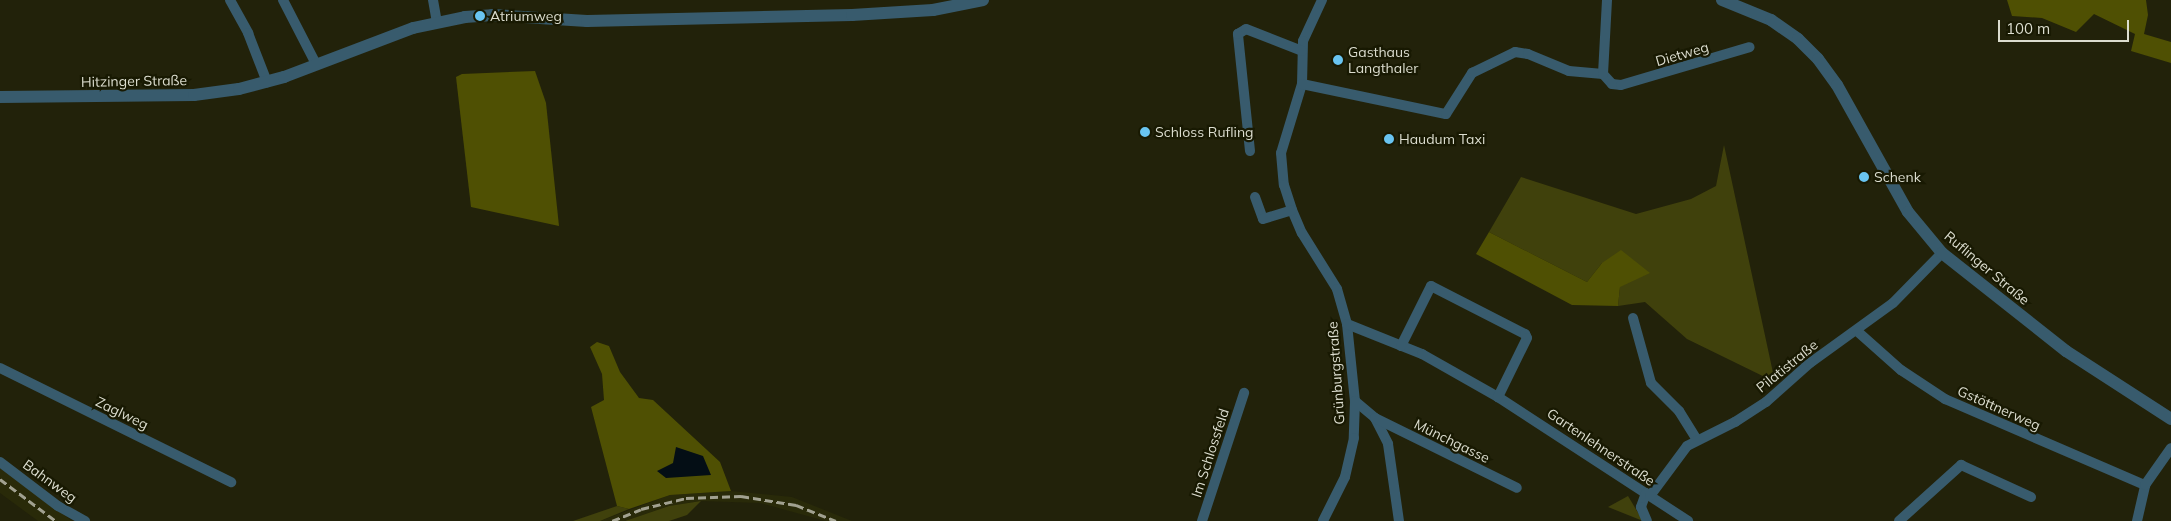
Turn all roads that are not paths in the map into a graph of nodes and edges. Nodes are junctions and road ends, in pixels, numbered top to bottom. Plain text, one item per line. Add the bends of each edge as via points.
1 (230, 0) edge
2 (283, 0) edge
3 (433, 0) edge
4 (983, 0) edge
5 (1322, 0) edge
6 (1607, 0) edge
7 (1722, 0) edge
8 (1742, 3) edge
9 (438, 22) junction
10 (1750, 47) dead end
11 (1302, 52) junction
12 (316, 64) junction
13 (1603, 74) junction
14 (267, 82) junction
15 (1302, 84) junction
16 (0, 97) edge
17 (1250, 151) dead end
18 (1255, 197) dead end
19 (1292, 210) junction
20 (1942, 253) junction
21 (1633, 318) dead end
22 (1347, 324) junction
23 (1857, 331) junction
24 (1400, 346) junction
25 (0, 368) edge
26 (1244, 393) dead end
27 (1498, 397) junction
28 (1354, 401) junction
29 (1375, 418) junction
30 (2171, 419) edge
31 (1697, 440) junction
32 (2171, 448) edge
33 (0, 462) edge
34 (231, 482) dead end
35 (2144, 485) junction
36 (1517, 488) dead end
37 (1648, 494) junction
38 (2031, 497) dead end
39 (85, 521) edge
40 (1202, 521) edge
41 (1323, 521) edge
42 (1399, 521) edge
43 (1646, 521) edge
44 (1688, 521) edge
45 (1899, 521) edge
46 (2137, 521) edge

1 - 14 street via 248,33
2 - 12 street
3 - 9 street
4 - 9 street via 890,14 587,21 492,16
5 - 11 street, Grünburgstraße via 1306,32
6 - 13 street
7 - 8 street, Ruflinger Straße
8 - 20 street, Ruflinger Straße via 1786,30 1818,59 1837,85 1903,204
9 - 12 street, Hitzinger Straße
10 - 13 street, Dietweg via 1621,86 1612,84
11 - 15 street, Grünburgstraße
11 - 17 street via 1251,30 1239,31
12 - 14 street, Hitzinger Straße
13 - 15 street via 1568,71 1528,54 1515,52 1472,73 1446,114
14 - 16 street, Hitzinger Straße via 194,95
15 - 19 street, Grünburgstraße via 1282,147 1284,185
18 - 19 street via 1263,219
19 - 22 street, Grünburgstraße via 1302,233 1337,290
20 - 23 street, Pilatistraße via 1906,291
20 - 30 street, Ruflinger Straße via 2066,351
21 - 31 street via 1651,383 1679,412
22 - 24 street, Gartenlehnerstraße
22 - 28 street, Grünburgstraße
23 - 31 street, Pilatistraße via 1810,363 1750,414
23 - 35 street, Gstöttnerweg via 1901,370 1945,399
24 - 27 street, Gartenlehnerstraße
24 - 27 street via 1431,286 1525,334 1527,338
25 - 34 street, Zaglweg
26 - 40 street, Im Schlossfeld
27 - 37 street, Gartenlehnerstraße
28 - 29 street
28 - 41 street, Grünburgstraße via 1348,467
29 - 36 street, Münchgasse
29 - 42 street via 1392,455
31 - 37 street, Pilatistraße via 1687,446
32 - 35 street
33 - 39 street, Bahnweg via 58,506
35 - 46 street
37 - 43 street via 1641,508
37 - 44 street, Gartenlehnerstraße
38 - 45 street via 1962,465

